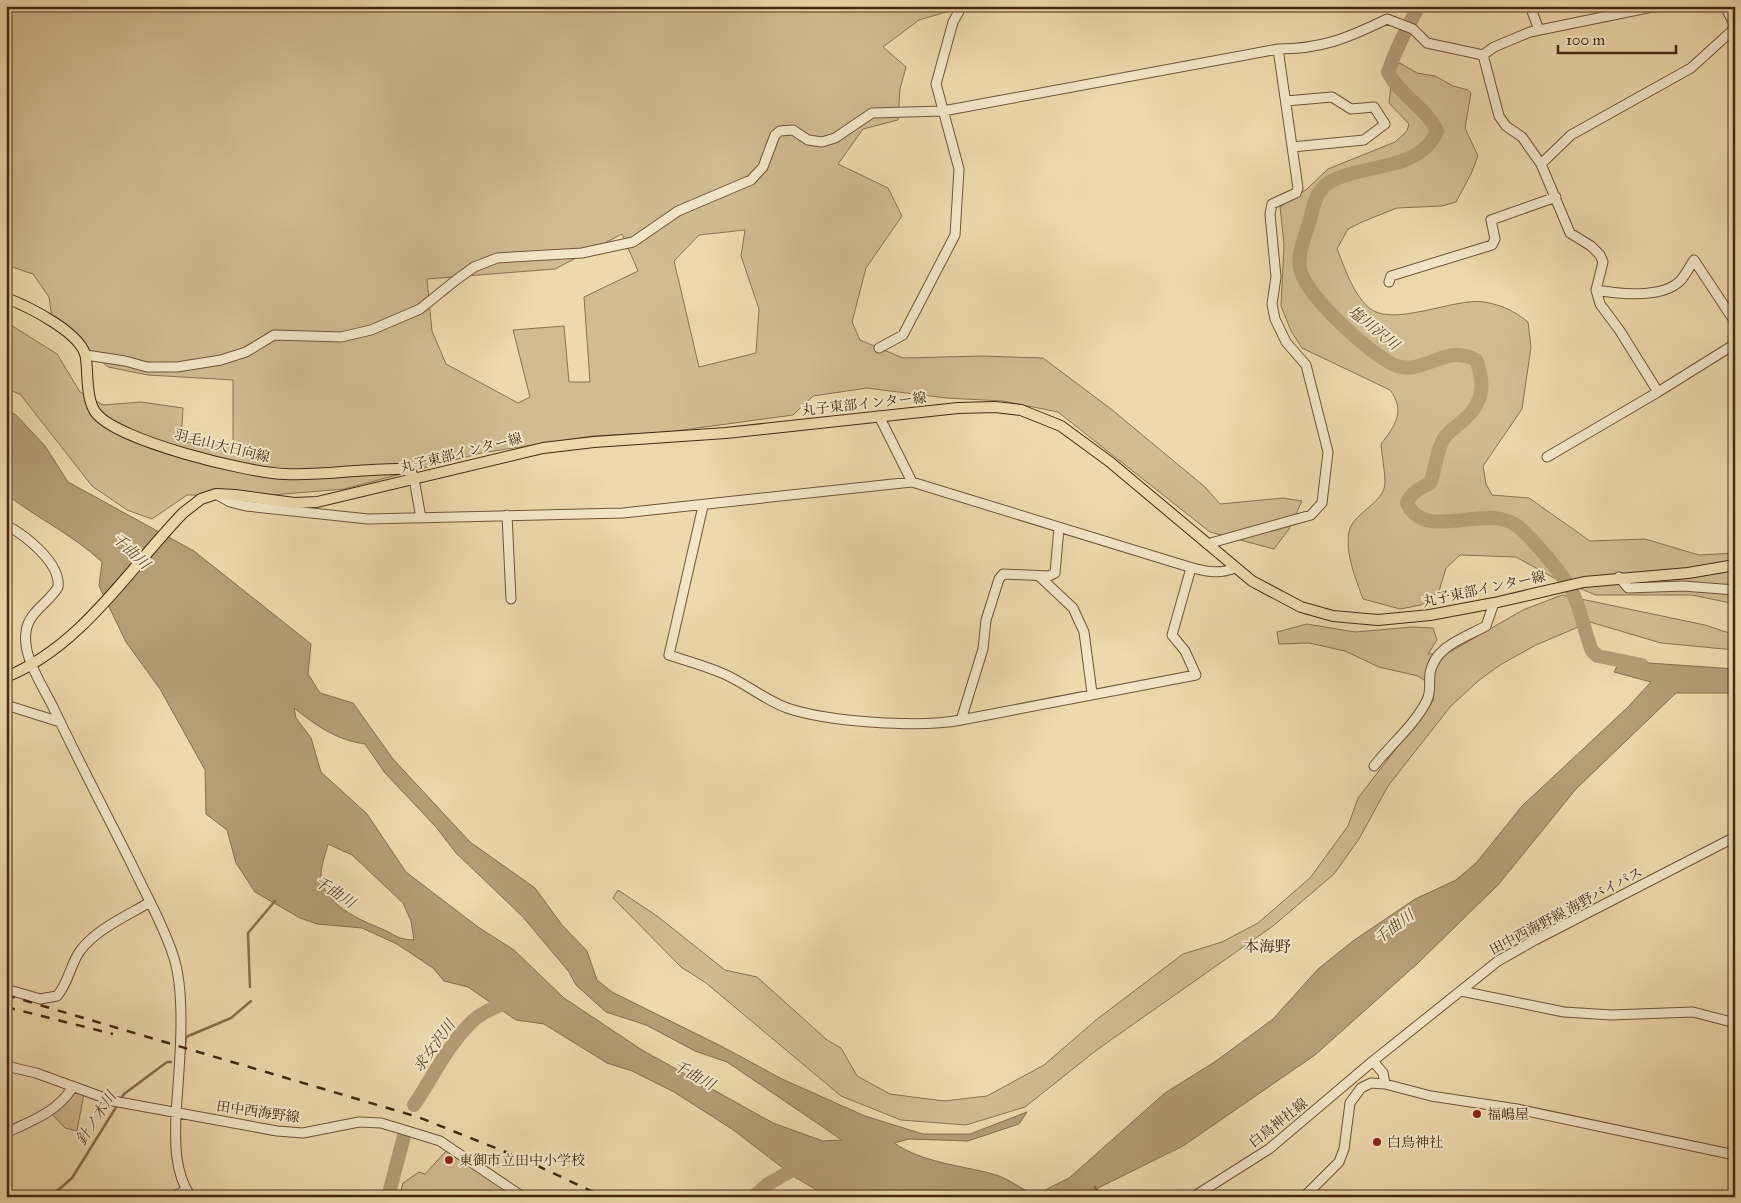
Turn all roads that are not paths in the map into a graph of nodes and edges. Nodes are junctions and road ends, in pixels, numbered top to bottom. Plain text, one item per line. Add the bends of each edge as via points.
1 (962, 6) edge
2 (1530, 6) edge
3 (1657, 6) edge
4 (1725, 6) edge
5 (1735, 27) edge
6 (1539, 30) junction
7 (1278, 49) junction
8 (1483, 54) junction
9 (1286, 101) junction
10 (943, 111) junction
11 (1292, 147) junction
12 (1541, 164) junction
13 (1556, 197) junction
14 (1389, 282) dead end
15 (1596, 290) junction
16 (6, 298) edge
17 (1735, 322) edge
18 (1735, 344) edge
19 (879, 348) dead end
20 (86, 355) junction
21 (1658, 392) junction
22 (879, 416) junction
23 (1546, 457) dead end
24 (414, 479) junction
25 (912, 482) junction
26 (216, 494) junction
27 (703, 506) junction
28 (507, 515) junction
29 (421, 518) junction
30 (6, 525) edge
31 (1060, 528) junction
32 (1207, 544) junction
33 (1735, 565) edge
34 (1191, 568) junction
35 (1235, 568) junction
36 (1038, 576) junction
37 (1619, 577) junction
38 (1735, 590) edge
39 (512, 599) dead end
40 (1494, 604) junction
41 (33, 665) junction
42 (6, 677) edge
43 (1092, 693) junction
44 (6, 705) edge
45 (961, 720) junction
46 (60, 722) junction
47 (1374, 766) dead end
48 (1735, 837) edge
49 (150, 902) junction
50 (6, 989) edge
51 (1461, 991) junction
52 (1735, 1023) edge
53 (1373, 1061) junction
54 (6, 1066) edge
55 (1385, 1084) junction
56 (73, 1087) junction
57 (176, 1113) junction
58 (6, 1133) edge
59 (1735, 1155) edge
60 (189, 1193) edge
61 (173, 1197) edge
62 (523, 1197) edge
63 (1193, 1197) edge
64 (1304, 1197) edge

1 - 10 street via 953,22 936,84
2 - 6 street
3 - 6 street
4 - 5 street
5 - 12 street via 1691,68 1572,135
6 - 8 street via 1494,46
7 - 8 street via 1343,40 1387,19 1413,29 1427,43
7 - 9 street
7 - 10 street
8 - 12 street via 1499,116 1506,126 1522,137
9 - 11 street
9 - 11 street via 1332,97 1351,110 1374,106 1385,124 1364,140
10 - 19 street via 959,169 955,235 903,335
10 - 20 street via 872,113 835,138 822,142 808,140 793,130 780,131 775,135 763,167 751,180 678,211 632,242 582,253 497,258 462,276 420,310 371,330 342,337 274,335 246,352 177,368 147,367
11 - 32 street via 1298,188 1296,193 1272,204 1270,214 1276,277 1272,304 1286,342 1306,365 1328,452 1322,503 1311,515
12 - 13 street
13 - 14 street via 1490,220 1495,239 1492,246 1391,276
13 - 15 street via 1570,232 1592,246 1603,262
15 - 17 street via 1640,294 1662,289 1680,281 1694,260
15 - 21 street via 1600,304
16 - 20 main road via 29,307 64,330
18 - 21 street
20 - 24 main road, 羽毛山大日向線 via 92,407 104,422 120,431 187,455 275,473 398,469 410,471
21 - 23 street
22 - 24 main road, 丸子東部インター線 via 726,433 568,445 517,453
22 - 25 street
22 - 32 main road, 丸子東部インター線 via 983,406 1013,408 1038,415 1084,442
24 - 26 main road, 丸子東部インター線 via 317,502 294,503
24 - 29 street
25 - 27 street
25 - 31 street
26 - 29 street via 246,506 368,519
26 - 41 main road, 丸子東部インター線 via 194,503 96,610 64,642
27 - 28 street via 622,513
27 - 45 street via 669,655 724,674 786,708 819,717 915,724
28 - 29 street
28 - 39 street
30 - 41 street via 20,533 58,574 56,592 28,623 26,644
31 - 34 street
31 - 36 street via 1055,573
32 - 35 main road, 丸子東部インター線
33 - 37 main road, 丸子東部インター線 via 1688,574
34 - 35 street via 1216,572
34 - 43 street via 1172,635 1185,651 1196,675
35 - 40 main road, 丸子東部インター線 via 1301,606 1350,619 1416,617
36 - 43 street via 1073,608 1084,632
36 - 45 street via 1003,574 999,578 986,620 984,649
37 - 38 street via 1628,588 1683,586
37 - 40 main road, 丸子東部インター線 via 1584,582
40 - 47 street via 1486,626 1441,650 1434,660 1428,699 1412,724
41 - 42 main road, 丸子東部インター線
41 - 46 street
43 - 45 street
44 - 46 street
46 - 49 street
48 - 51 street, 田中西海野線 海野バイパス via 1510,954
49 - 50 street via 92,937 79,952 70,976 57,996 40,999
49 - 57 street via 169,942 180,978
51 - 52 street via 1572,1013 1693,1012
51 - 53 street, 田中西海野線 海野バイパス
53 - 55 street via 1383,1073
53 - 63 street, 白鳥神社線 via 1269,1149
54 - 56 street, 田中西海野線
55 - 59 street via 1432,1096 1517,1108
55 - 64 street via 1371,1084 1355,1095 1350,1103 1344,1149 1339,1162
56 - 57 street, 田中西海野線 via 113,1101
56 - 58 street via 63,1102
57 - 60 street via 178,1168
57 - 62 street, 田中西海野線 via 303,1133 359,1122 381,1123 440,1141
60 - 61 street

